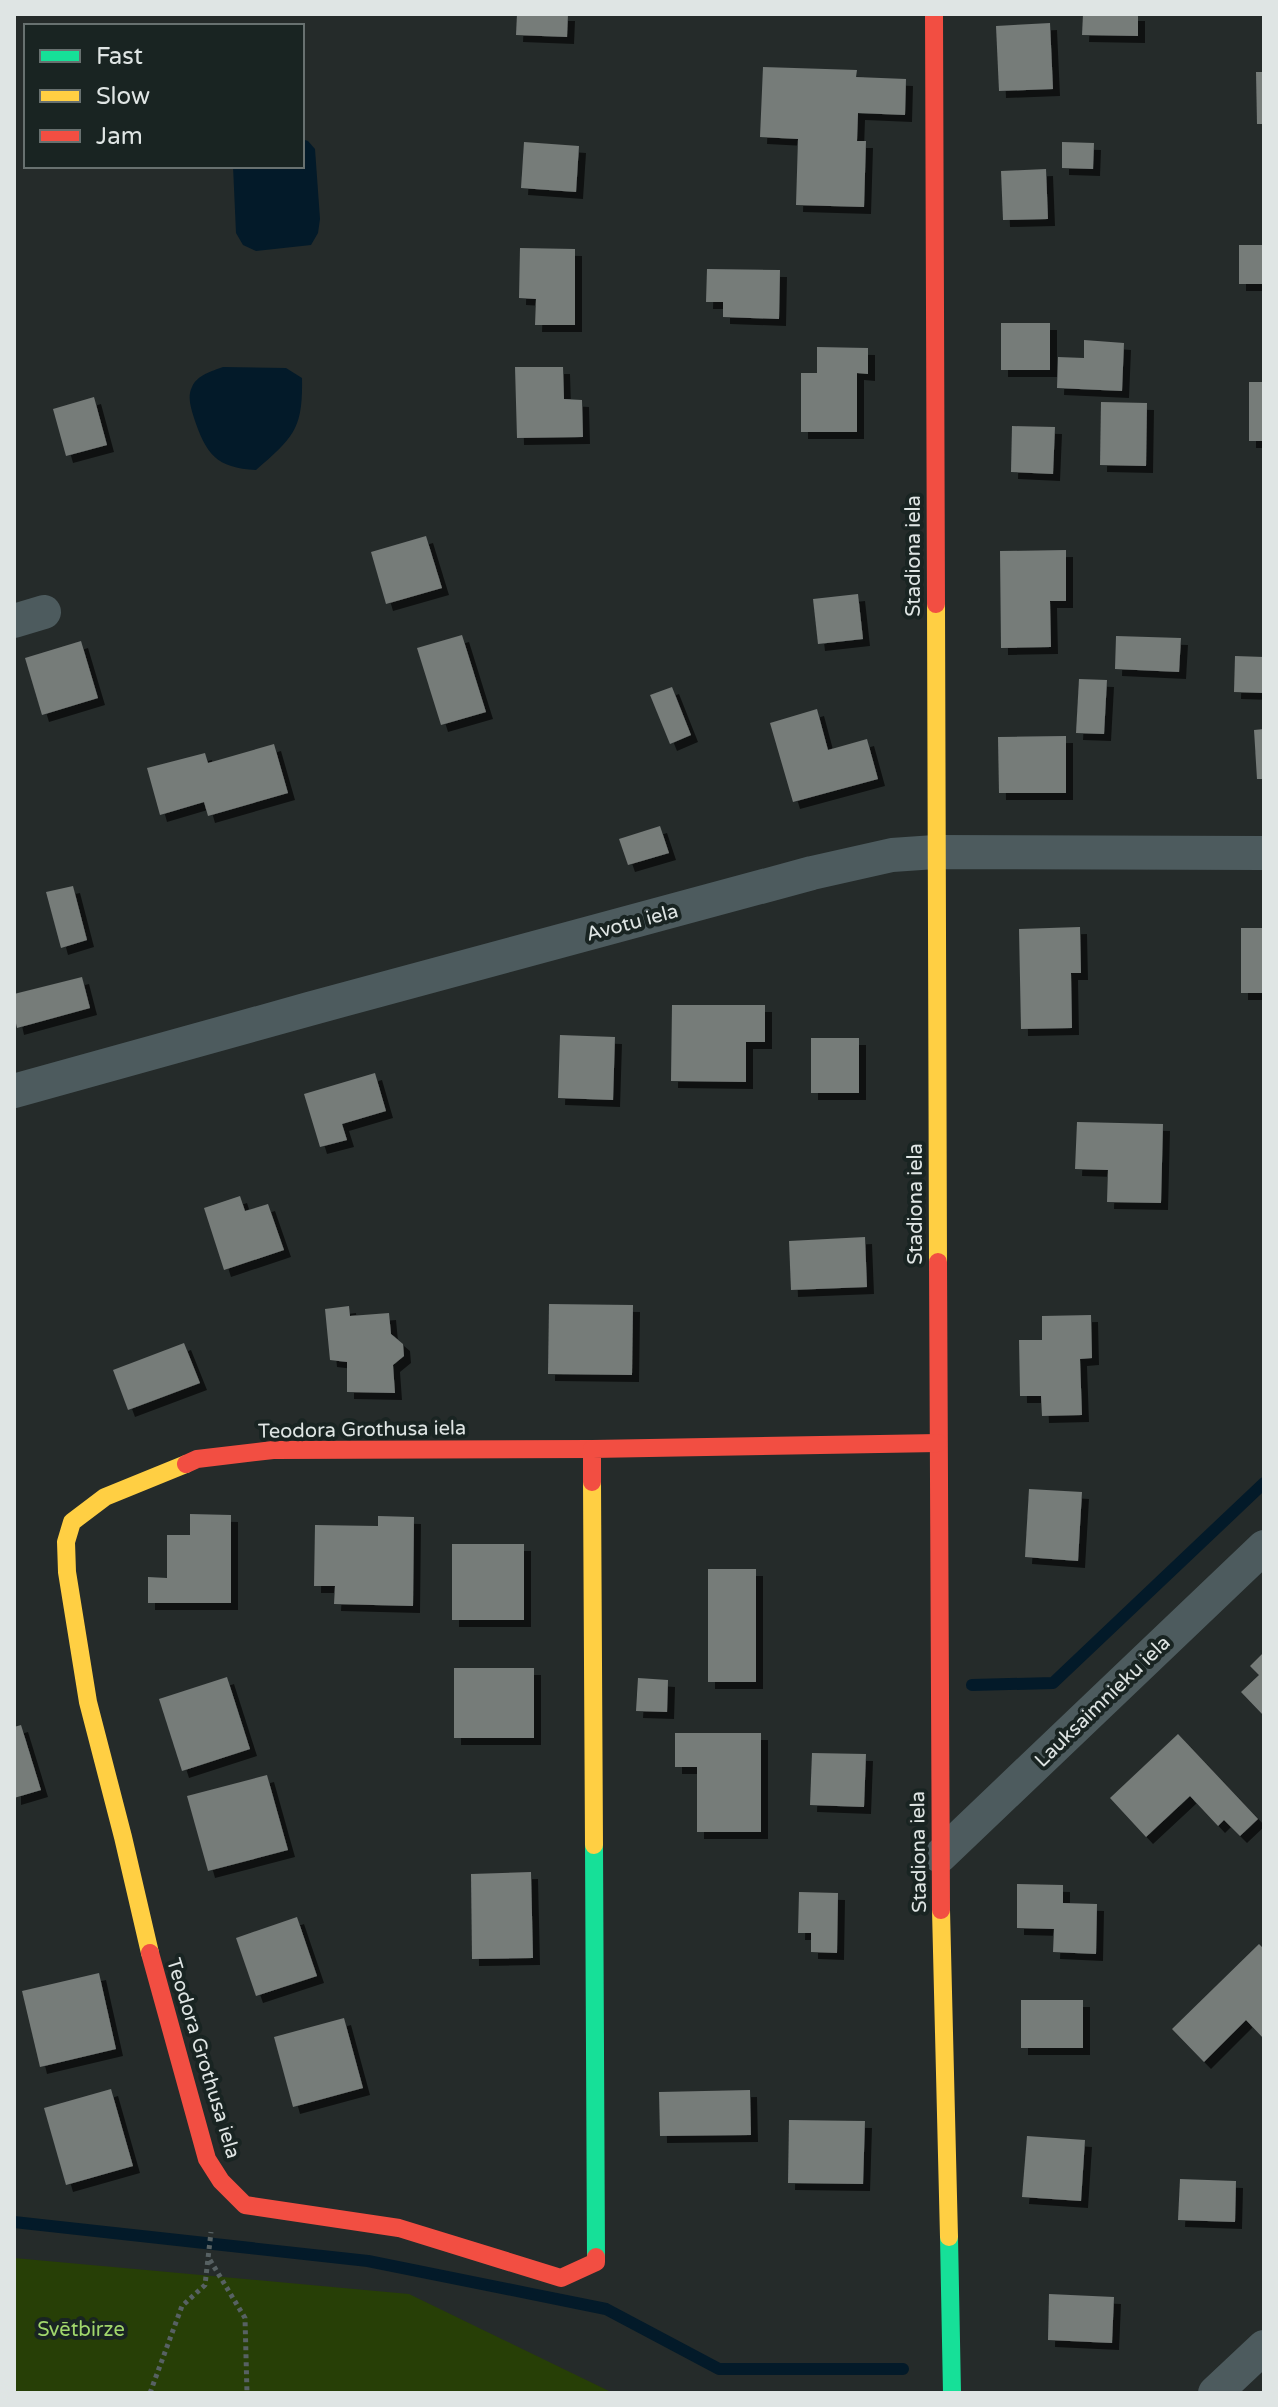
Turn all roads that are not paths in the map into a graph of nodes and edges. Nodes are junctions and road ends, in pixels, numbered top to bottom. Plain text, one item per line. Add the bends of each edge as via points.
1 (934, 14) edge
2 (935, 852) junction
3 (1264, 853) edge
4 (14, 1091) edge
5 (938, 1443) junction
6 (592, 1449) junction
7 (1264, 1547) edge
8 (940, 1856) junction
9 (1264, 2347) edge
10 (952, 2393) edge
11 (1215, 2393) edge

1 - 2 street, Stadiona iela
2 - 3 street, Avotu iela
2 - 4 street, Avotu iela via 892,855 812,873
2 - 5 street, Stadiona iela
5 - 6 street, Teodora Grothusa iela
5 - 8 street, Stadiona iela
6 - 6 street, Teodora Grothusa iela via 596,2262 561,2278 399,2228 245,2205 207,2159 153,1968 88,1702 67,1572 72,1522 105,1497 197,1459 273,1450
7 - 8 street, Lauksaimnieku iela
8 - 10 street, Stadiona iela
9 - 11 street

